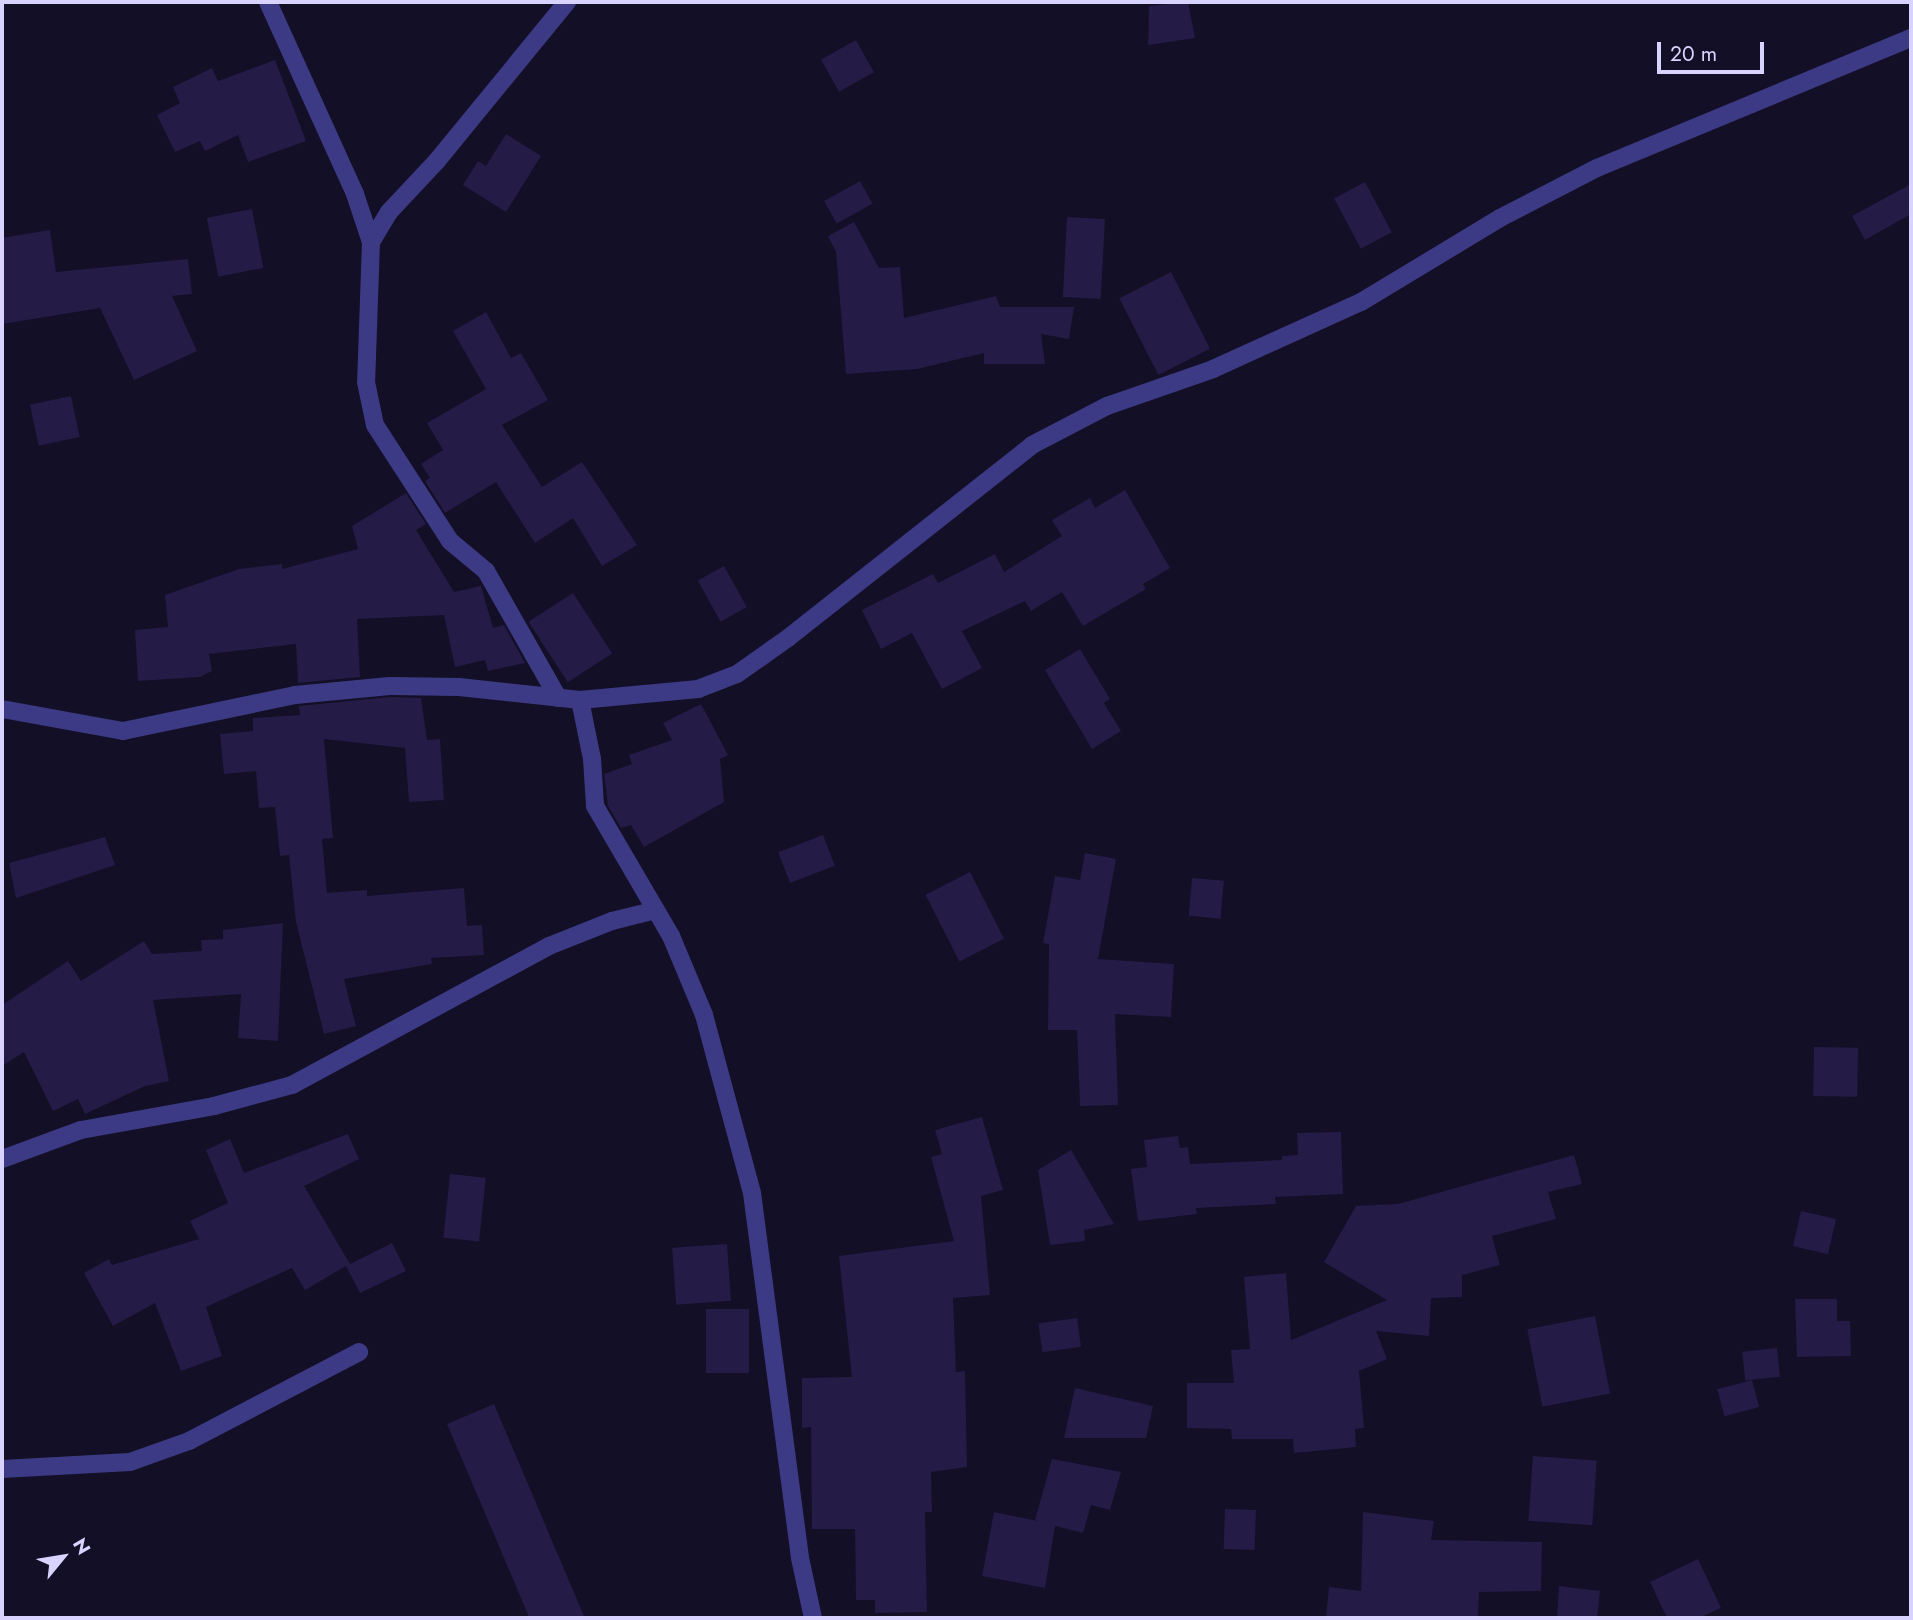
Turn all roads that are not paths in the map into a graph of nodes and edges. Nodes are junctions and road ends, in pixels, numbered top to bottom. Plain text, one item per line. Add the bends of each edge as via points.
1 (268, 2) edge
2 (567, 2) edge
3 (1911, 38) edge
4 (371, 242) junction
5 (558, 698) junction
6 (580, 701) junction
7 (2, 709) edge
8 (656, 910) junction
9 (2, 1159) edge
10 (359, 1352) dead end
11 (2, 1469) edge
12 (813, 1618) edge

1 - 4 street via 355,194
2 - 4 street via 436,162 389,212
3 - 6 street via 1597,168 1500,218 1361,302 1213,369 1107,406 1032,445 737,674 698,689
4 - 5 street via 366,383 375,425 450,541 486,571
5 - 6 street
5 - 7 street via 390,686 295,695 123,731
6 - 8 street via 592,759 595,806
8 - 9 street via 612,921 549,946 292,1085 214,1106 81,1130
8 - 12 street via 704,1015 752,1193 800,1558
10 - 11 street via 189,1441 130,1462

